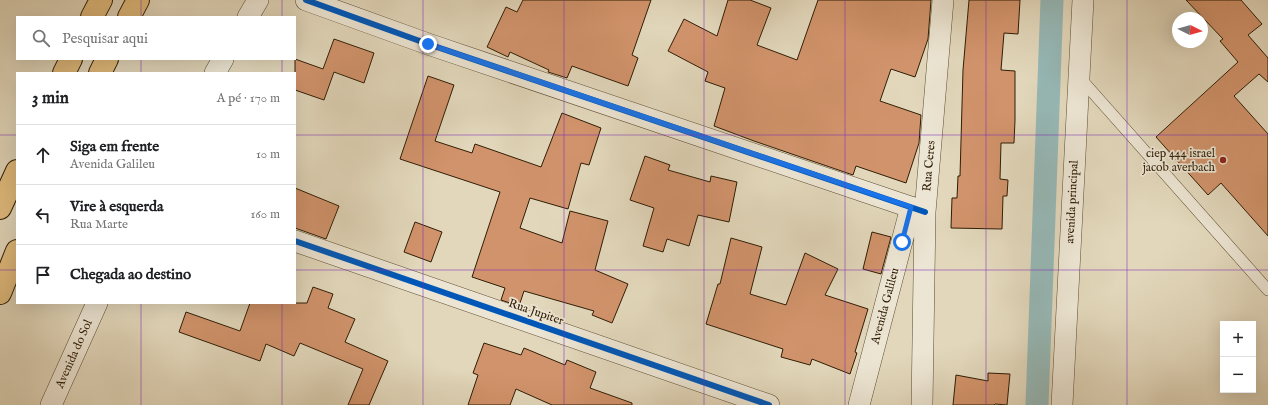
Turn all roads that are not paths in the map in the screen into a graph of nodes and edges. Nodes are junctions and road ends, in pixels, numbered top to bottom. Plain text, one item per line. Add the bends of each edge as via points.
1 (101, 0) edge
2 (138, 0) edge
3 (258, 0) edge
4 (306, 0) edge
5 (943, 0) edge
6 (1083, 0) edge
7 (93, 16) edge
8 (130, 16) edge
9 (249, 16) edge
10 (70, 60) edge
11 (106, 60) edge
12 (222, 60) edge
13 (64, 72) edge
14 (100, 72) edge
15 (216, 72) edge
16 (1078, 76) junction
17 (16, 173) edge
18 (0, 208) edge
19 (918, 210) junction
20 (296, 241) edge
21 (16, 253) edge
22 (1268, 290) edge
23 (0, 293) edge
24 (97, 304) edge
25 (51, 405) edge
26 (769, 405) edge
27 (859, 405) edge
28 (922, 405) edge
29 (1062, 405) edge

1 - 7 highway
2 - 8 highway
3 - 9 street
4 - 19 street via 428,44
5 - 19 street, Rua Ceres
6 - 16 street, avenida principal
10 - 13 highway
11 - 14 highway
12 - 15 street
16 - 22 lane
16 - 29 street, avenida principal
17 - 18 highway
19 - 27 street, Avenida Galileu
19 - 28 street, Rua Ceres
20 - 26 street, Rua Jupiter
21 - 23 highway
24 - 25 street, Avenida do Sol

